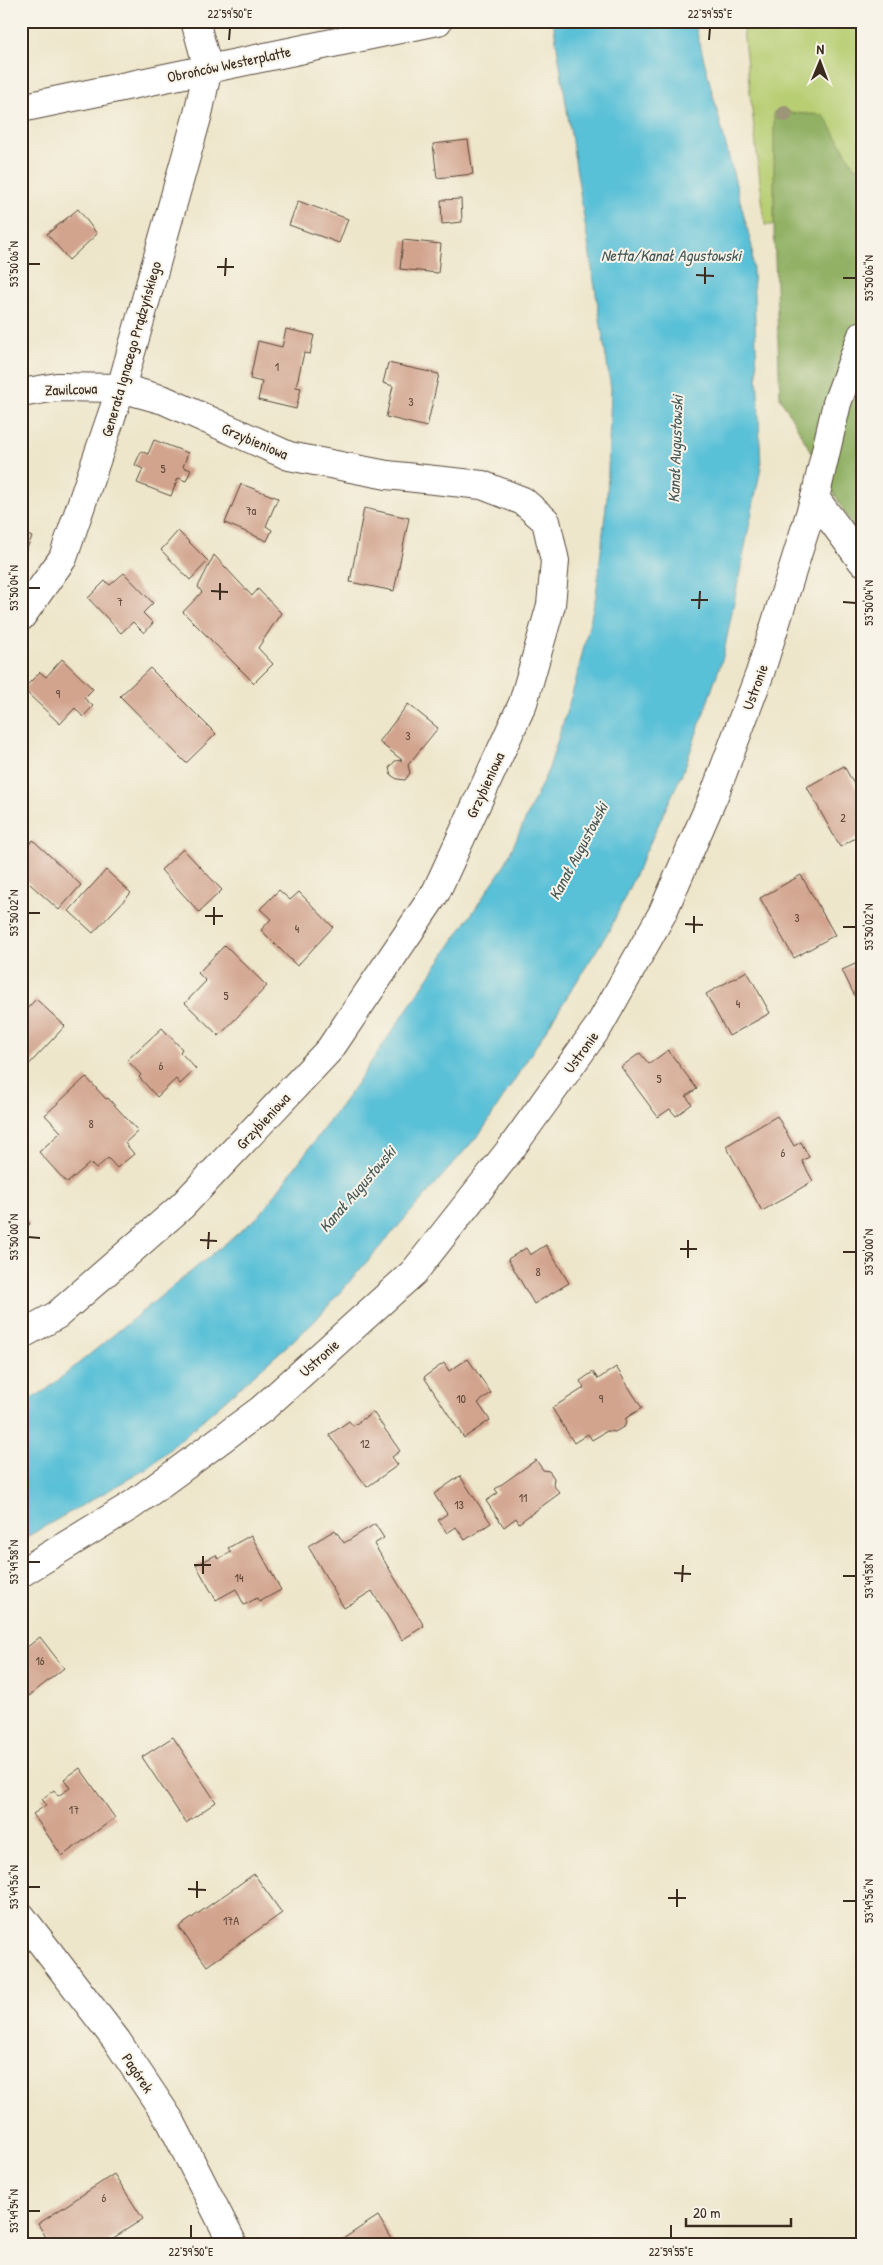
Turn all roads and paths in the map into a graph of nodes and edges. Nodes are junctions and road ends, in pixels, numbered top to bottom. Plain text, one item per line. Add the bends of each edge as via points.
1 (195, 21) edge
2 (438, 21) edge
3 (208, 68) junction
4 (21, 108) edge
5 (862, 335) edge
6 (120, 388) junction
7 (21, 393) edge
8 (815, 498) junction
9 (862, 561) edge
10 (21, 617) edge
11 (21, 1335) edge
12 (21, 1573) edge
13 (21, 1916) edge
14 (233, 2244) edge

1 - 3 street
2 - 3 street, Obrońców Westerplatte
3 - 4 street, Obrońców Westerplatte
3 - 6 street, Generała Ignacego Prądzyńskiego via 198,114
5 - 8 street, Ustronie via 837,403
6 - 7 street, Zawilcowa via 57,387
6 - 10 street, Generała Ignacego Prądzyńskiego via 63,558
6 - 11 street, Grzybieniowa via 164,400 289,456 386,475 482,485 523,501 546,521 555,562 551,605 522,703 436,892 330,1049 182,1206 57,1315
8 - 9 street
8 - 12 street, Ustronie via 760,673 715,793 662,914 599,1026 510,1150 414,1272 262,1409 132,1505
13 - 14 street, Pagórek via 117,2041 171,2122

